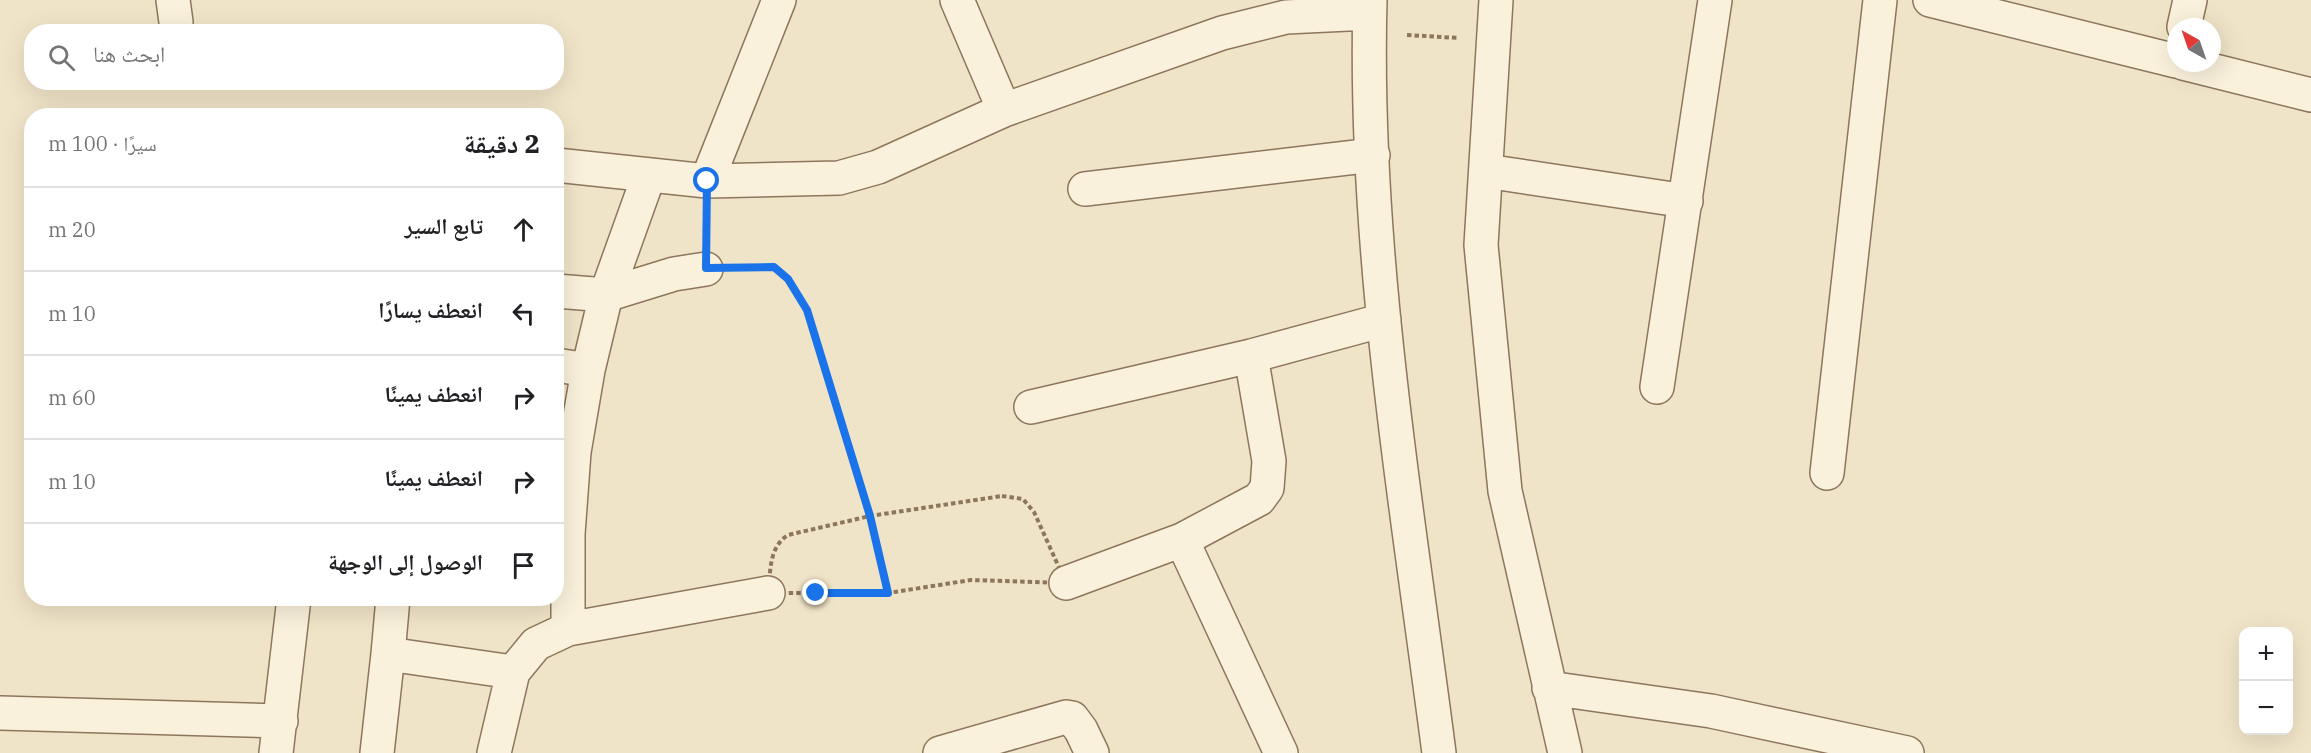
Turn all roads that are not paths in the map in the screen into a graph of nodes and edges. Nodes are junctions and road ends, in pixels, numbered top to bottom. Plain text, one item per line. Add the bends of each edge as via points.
1 (779, 0) edge
2 (957, 0) edge
3 (1497, 0) edge
4 (1715, 0) edge
5 (1880, 0) edge
6 (1930, 0) edge
7 (2190, 0) edge
8 (1370, 7) edge
9 (2186, 18) edge
10 (2167, 58) edge
11 (2219, 72) edge
12 (2311, 95) edge
13 (1004, 110) junction
14 (1373, 155) junction
15 (564, 166) edge
16 (1486, 171) junction
17 (649, 175) junction
18 (707, 181) junction
19 (1085, 189) dead end
20 (1686, 201) junction
21 (706, 268) road end
22 (564, 292) edge
23 (606, 296) junction
24 (1384, 320) junction
25 (1251, 356) junction
26 (564, 367) edge
27 (588, 370) junction
28 (1657, 387) dead end
29 (1031, 407) dead end
30 (565, 451) edge
31 (1827, 473) dead end
32 (564, 478) edge
33 (1182, 540) junction
34 (564, 565) edge
35 (1066, 583) road end
36 (768, 593) road end
37 (293, 606) edge
38 (392, 606) edge
39 (568, 629) junction
40 (388, 654) junction
41 (513, 672) junction
42 (1548, 688) junction
43 (0, 713) edge
44 (281, 721) junction
45 (957, 751) edge
46 (276, 753) edge
47 (377, 753) edge
48 (494, 753) edge
49 (1092, 753) edge
50 (1281, 753) edge
51 (1439, 753) edge
52 (1565, 753) edge
53 (1907, 753) edge

1 - 18 street
2 - 13 street
3 - 16 street
4 - 20 street
5 - 31 street
6 - 10 street
7 - 9 street
8 - 13 street via 1255,24
8 - 14 street
11 - 12 street
13 - 18 street via 878,167 839,178
14 - 19 street
14 - 24 street
15 - 17 street
16 - 20 street
16 - 42 street via 1481,245 1505,491
17 - 18 street
17 - 23 street
20 - 28 street
21 - 23 street
22 - 23 street
23 - 27 street
24 - 25 street
24 - 51 street
25 - 29 street
25 - 33 street via 1269,461 1267,488 1260,499
26 - 27 street
27 - 30 street
30 - 32 street
33 - 35 street
33 - 50 street
34 - 39 street
36 - 39 street
37 - 44 street
38 - 40 street
39 - 41 street via 536,645
40 - 41 street
40 - 47 street
41 - 48 street
42 - 52 street
42 - 53 street via 1711,711
43 - 44 street
44 - 46 street
45 - 49 street via 1066,717 1078,724

